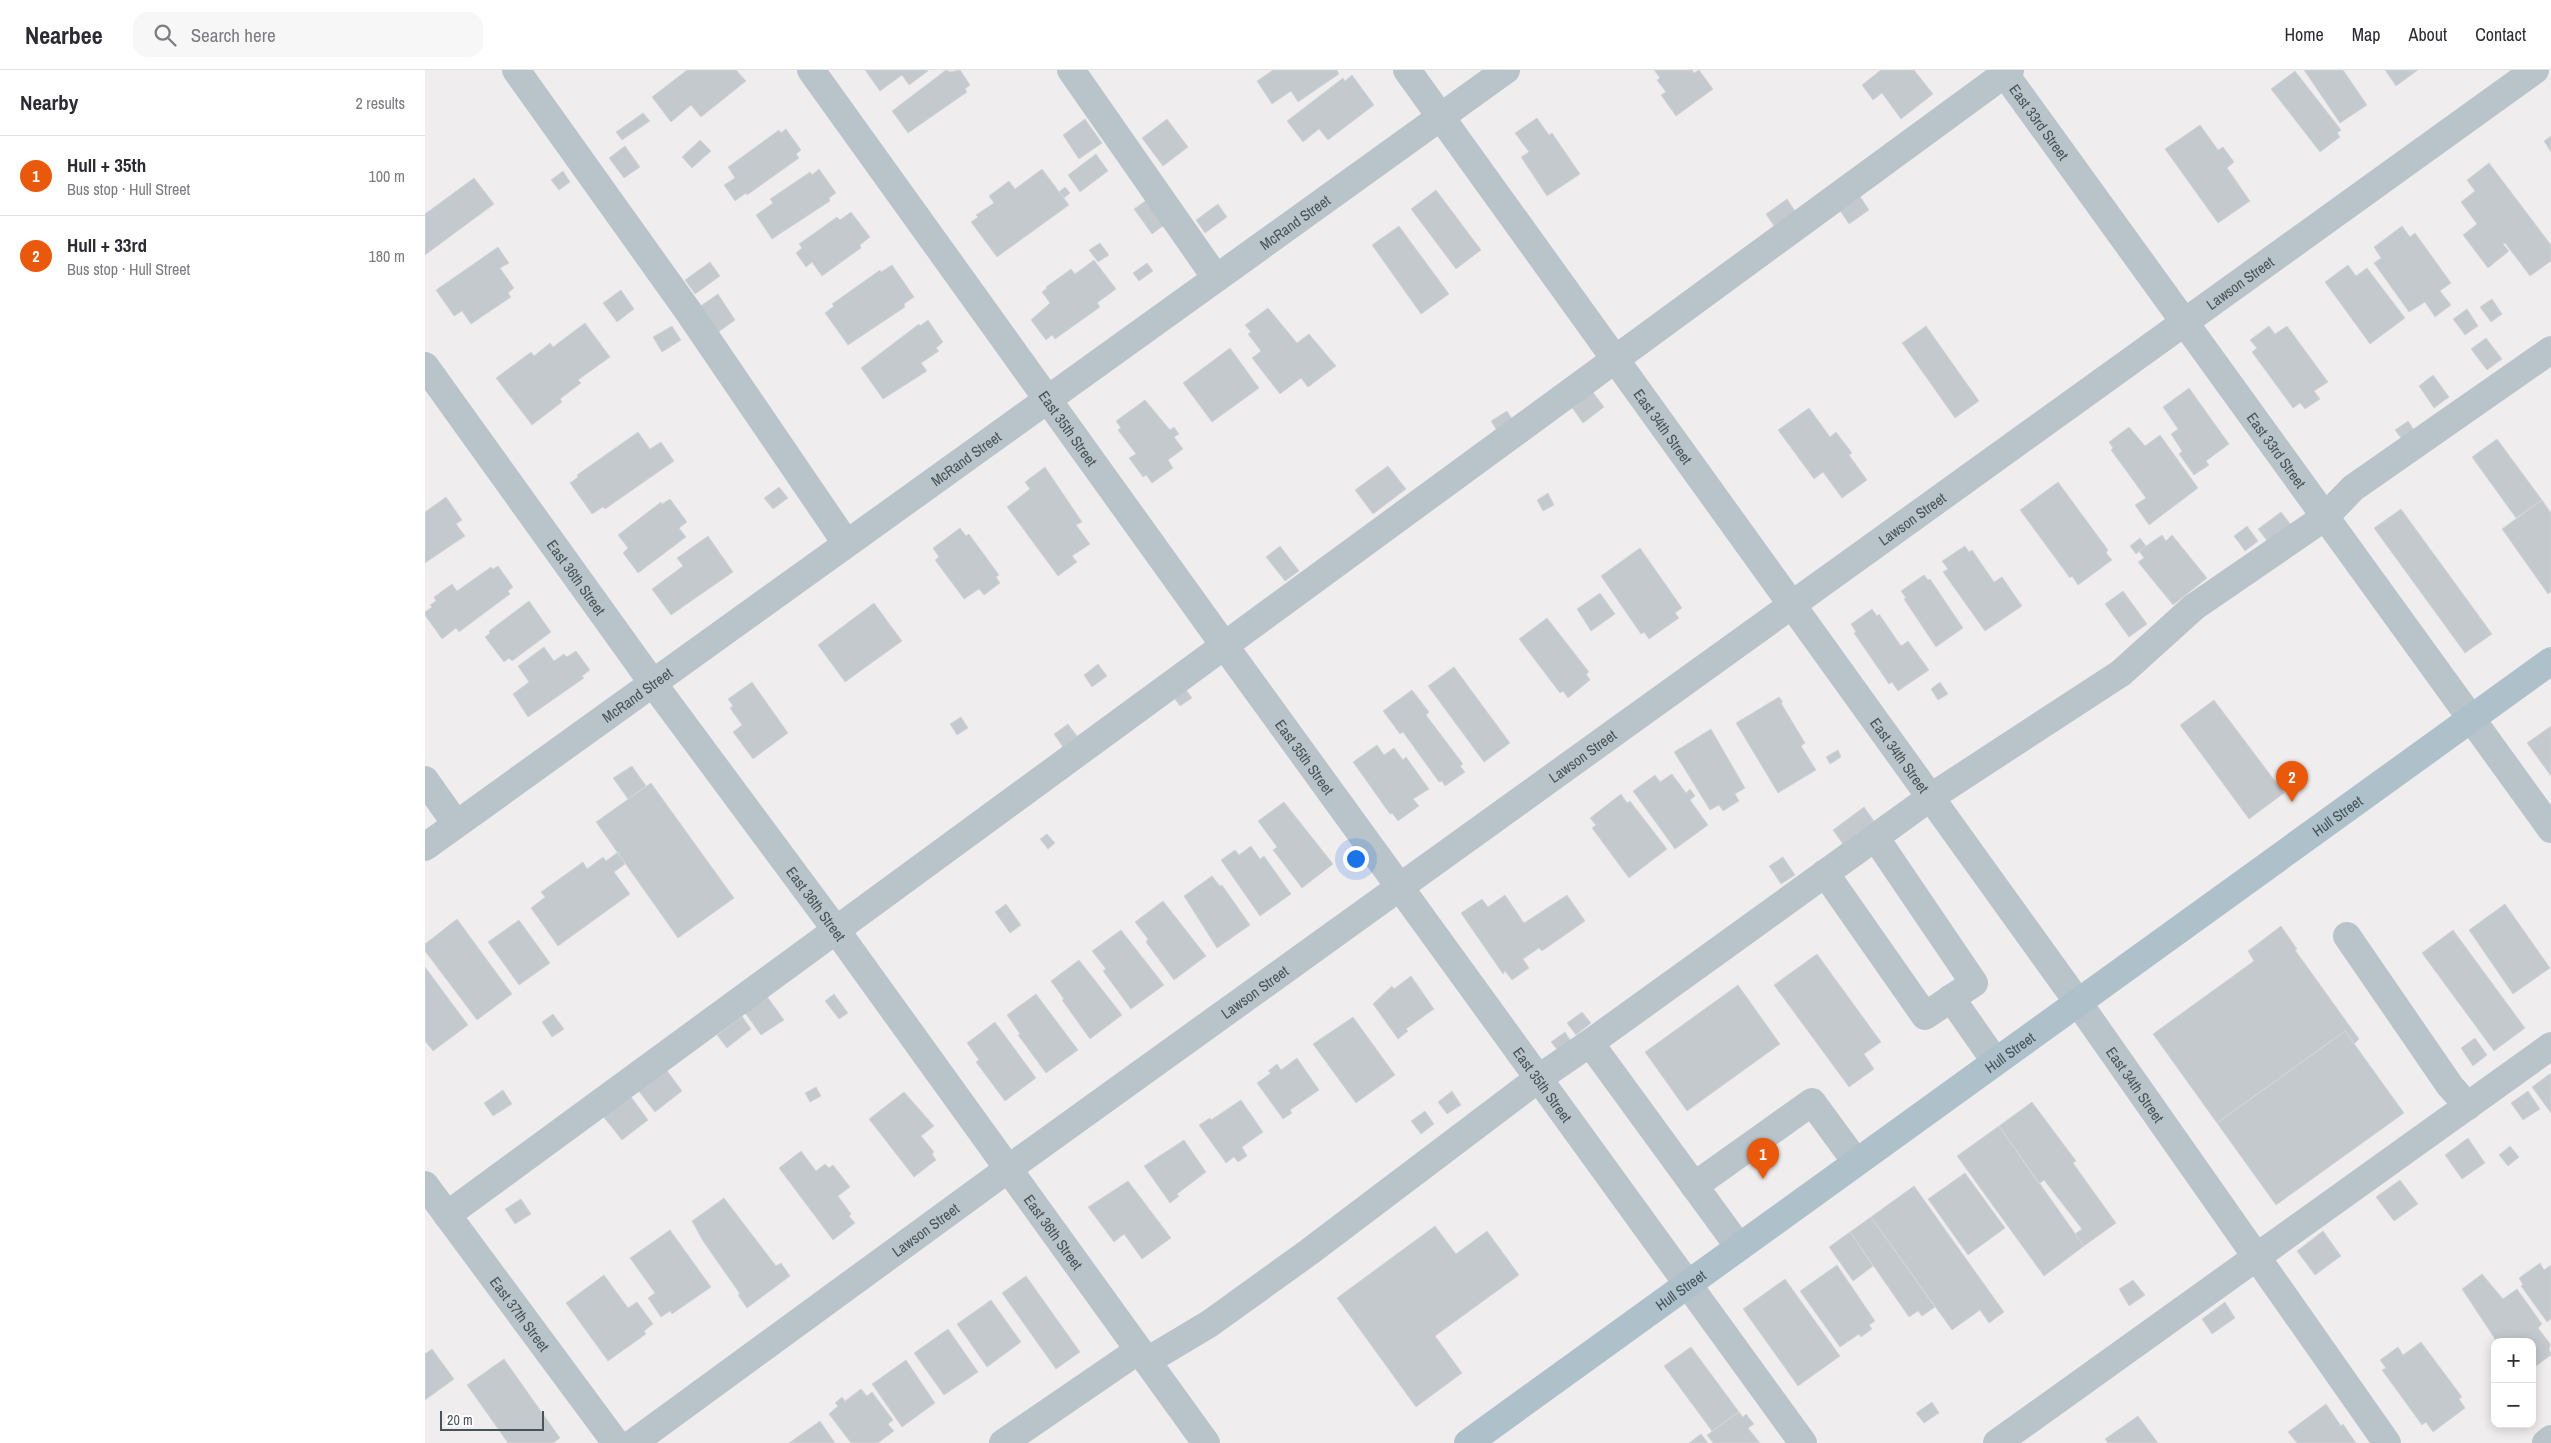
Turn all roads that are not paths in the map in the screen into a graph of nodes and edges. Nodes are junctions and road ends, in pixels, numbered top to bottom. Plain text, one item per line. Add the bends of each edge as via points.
1 (516, 70) edge
2 (811, 70) edge
3 (1071, 70) edge
4 (1407, 70) edge
5 (1506, 70) edge
6 (2535, 70) edge
7 (2005, 71) edge
8 (1441, 117) junction
9 (1216, 278) junction
10 (2185, 323) junction
11 (2551, 350) edge
12 (1615, 359) junction
13 (425, 366) edge
14 (1048, 399) junction
15 (2325, 516) junction
16 (846, 543) junction
17 (1792, 607) junction
18 (1224, 646) junction
19 (2551, 661) edge
20 (652, 682) junction
21 (2471, 719) junction
22 (425, 780) edge
23 (1931, 797) junction
24 (456, 824) junction
25 (2551, 829) edge
26 (1875, 837) junction
27 (425, 847) edge
28 (1825, 873) junction
29 (1401, 888) junction
30 (836, 930) junction
31 (2347, 936) dead end
32 (1951, 998) junction
33 (2077, 1001) junction
34 (1590, 1042) junction
35 (2551, 1046) edge
36 (1995, 1062) junction
37 (1539, 1078) junction
38 (2467, 1106) junction
39 (1856, 1162) junction
40 (1009, 1169) junction
41 (1694, 1186) junction
42 (427, 1192) edge
43 (447, 1215) junction
44 (1739, 1247) junction
45 (2257, 1258) junction
46 (1688, 1284) junction
47 (1143, 1355) junction
48 (2551, 1439) edge
49 (616, 1443) edge
50 (633, 1443) edge
51 (1003, 1443) edge
52 (1206, 1443) edge
53 (1467, 1443) edge
54 (1803, 1443) edge
55 (1997, 1443) edge
56 (2387, 1443) edge
57 (2546, 1443) edge

1 - 16 street via 688,311
2 - 14 street, East 35th Street
3 - 9 street
4 - 8 street, East 34th Street
5 - 8 street, McRand Street
6 - 10 street, Lawson Street
7 - 10 street, East 33rd Street
7 - 12 street
8 - 9 street, McRand Street
8 - 12 street, East 34th Street
9 - 14 street, McRand Street
10 - 15 street, East 33rd Street
10 - 17 street, Lawson Street
11 - 15 street via 2353,488
12 - 17 street, East 34th Street
12 - 18 street
13 - 20 street, East 36th Street
14 - 16 street, McRand Street
14 - 18 street, East 35th Street
15 - 21 street, East 33rd Street
15 - 23 street via 2194,607 2121,673
16 - 20 street, McRand Street
17 - 23 street, East 34th Street
17 - 29 street, Lawson Street
18 - 29 street, East 35th Street
18 - 30 street
19 - 21 main road, Hull Street
20 - 24 street, McRand Street
20 - 30 street, East 36th Street
21 - 25 street, East 33rd Street
21 - 33 main road, Hull Street
22 - 24 street
23 - 26 street
23 - 33 street, East 34th Street
24 - 27 street, McRand Street
26 - 28 street
26 - 32 street via 1973,983
28 - 32 street via 1925,1016
28 - 34 street
29 - 37 street, East 35th Street
29 - 40 street, Lawson Street
30 - 40 street, East 36th Street
30 - 43 street
31 - 38 street
32 - 36 street
33 - 36 main road, Hull Street
33 - 45 street, East 34th Street
34 - 37 street
34 - 41 street
35 - 38 street
36 - 39 main road, Hull Street
37 - 46 street, East 35th Street
37 - 47 street via 1209,1324
38 - 45 street
39 - 41 street via 1812,1102
39 - 44 main road, Hull Street
40 - 47 street, East 36th Street
40 - 50 street, Lawson Street
41 - 44 street
42 - 43 street, East 37th Street
43 - 49 street, East 37th Street
44 - 46 main road, Hull Street
45 - 55 street
45 - 56 street, East 34th Street
46 - 53 main road, Hull Street
46 - 54 street, East 35th Street
47 - 51 street
47 - 52 street, East 36th Street
48 - 57 street

